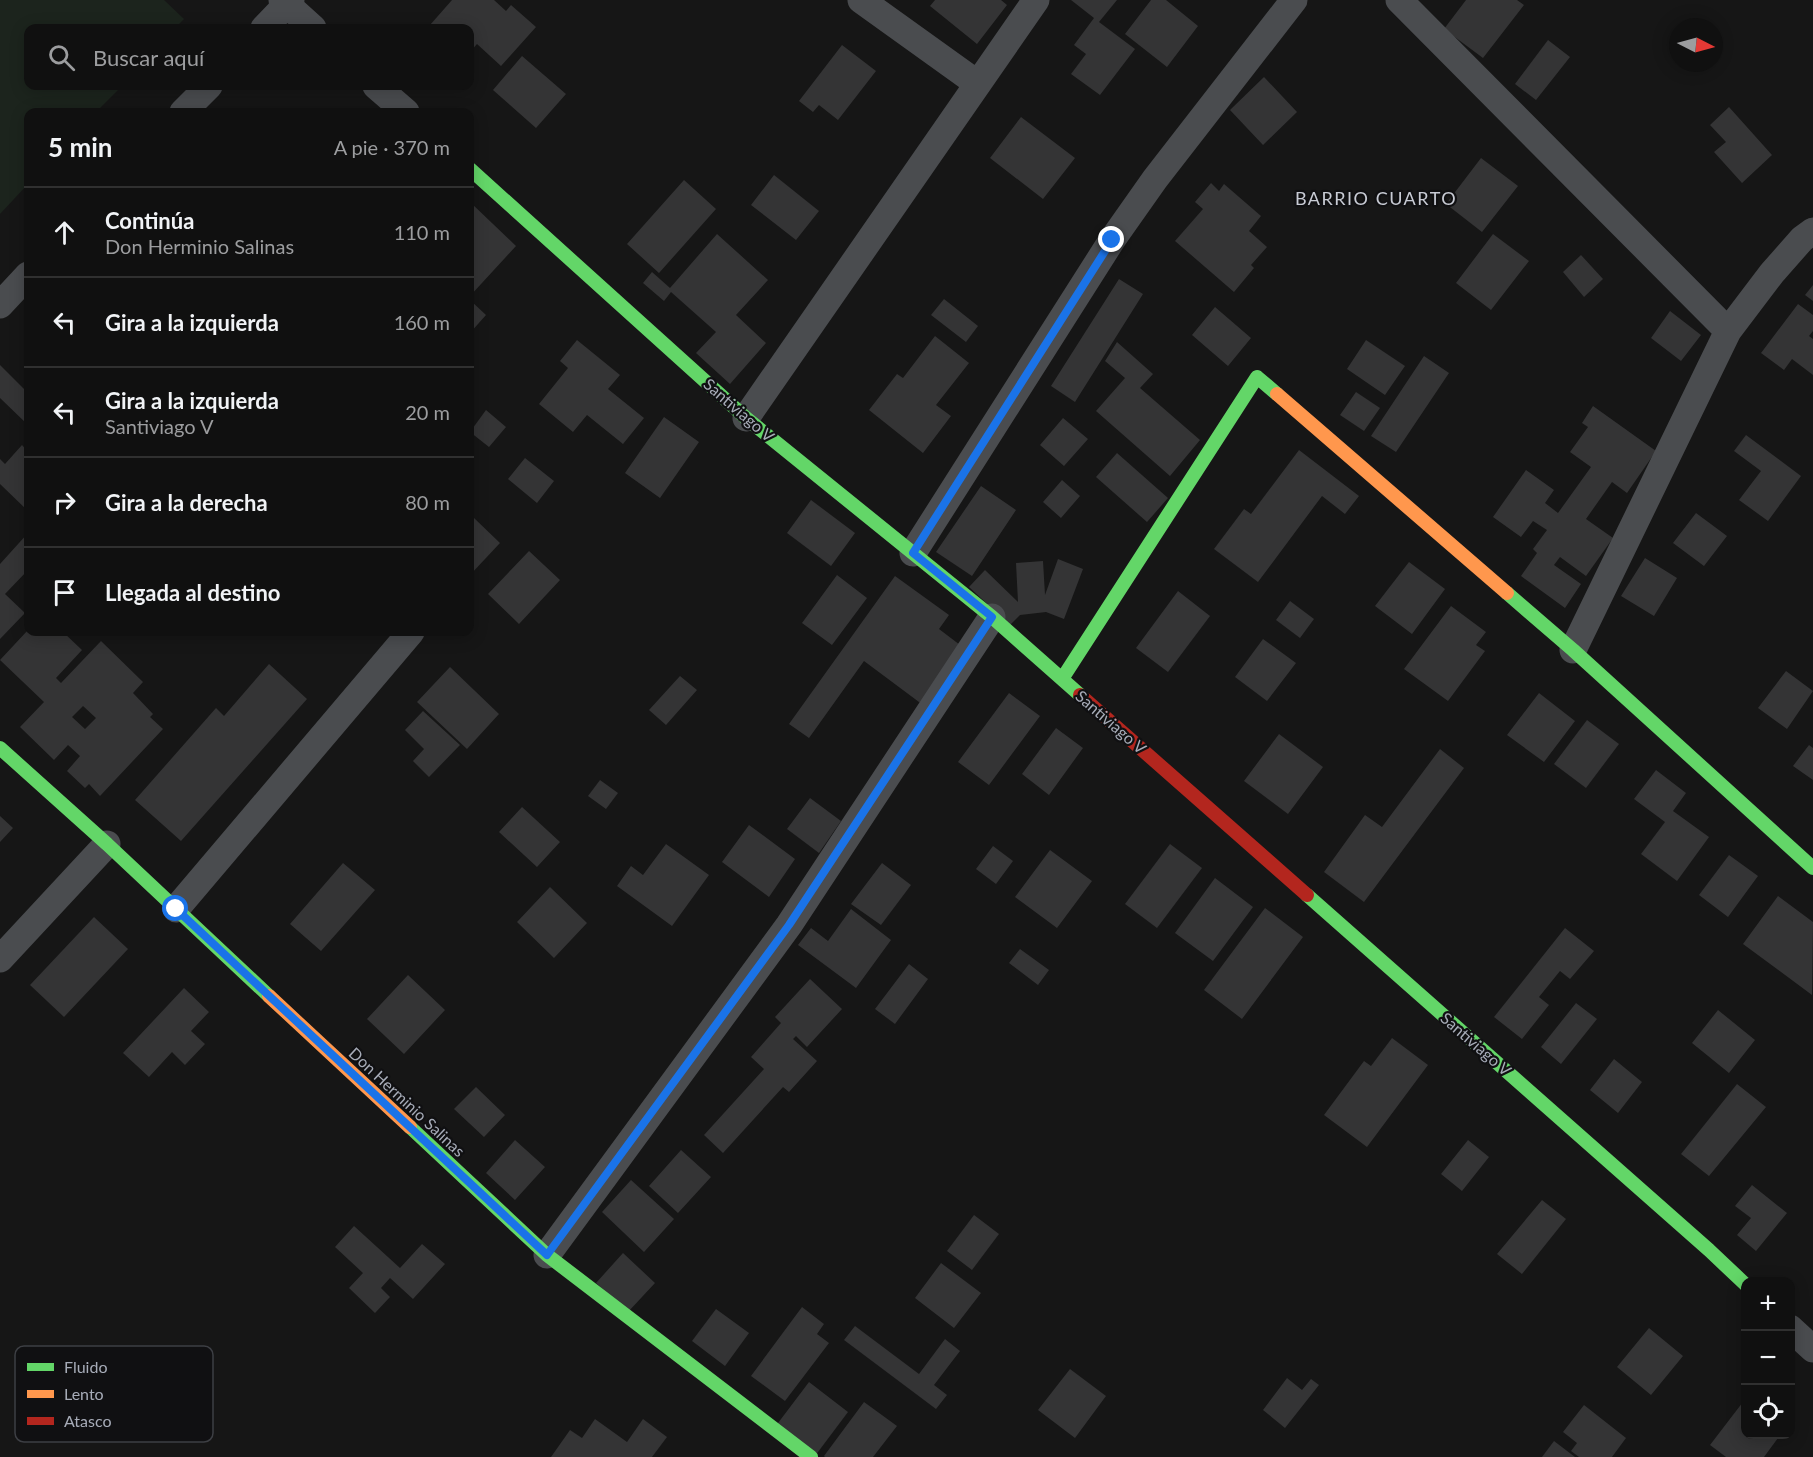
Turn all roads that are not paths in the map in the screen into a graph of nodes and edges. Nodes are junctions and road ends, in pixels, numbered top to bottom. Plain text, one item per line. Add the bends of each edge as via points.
1 (861, 0) edge
2 (1036, 0) edge
3 (1294, 0) edge
4 (1400, 0) edge
5 (286, 2) edge
6 (267, 24) edge
7 (309, 24) edge
8 (978, 84) junction
9 (205, 90) edge
10 (381, 90) edge
11 (187, 108) edge
12 (401, 108) edge
13 (474, 174) edge
14 (1813, 231) edge
15 (24, 279) edge
16 (0, 305) edge
17 (1728, 331) junction
18 (746, 418) junction
19 (913, 553) junction
20 (992, 617) junction
21 (408, 636) edge
22 (1573, 650) junction
23 (1062, 679) junction
24 (0, 748) edge
25 (107, 844) junction
26 (1813, 868) edge
27 (176, 909) junction
28 (0, 959) edge
29 (547, 1255) junction
30 (1741, 1280) edge
31 (1794, 1331) edge
32 (1813, 1349) edge
33 (811, 1457) edge

1 - 8 street
2 - 8 street
3 - 19 street via 1112,240
4 - 17 street
5 - 6 street
5 - 7 street
8 - 18 street
9 - 11 street
10 - 12 street
13 - 18 street, Santiviago V
14 - 17 street via 1772,273
15 - 16 street
17 - 22 street
18 - 19 street, Santiviago V
19 - 20 street, Santiviago V
20 - 23 street, Santiviago V
20 - 29 street via 789,925
21 - 27 street
22 - 23 street via 1257,377
22 - 26 street
23 - 30 street, Santiviago V
24 - 25 street, Don Herminio Salinas
25 - 27 street, Don Herminio Salinas
25 - 28 street
27 - 29 street, Don Herminio Salinas
29 - 33 street, Don Herminio Salinas
31 - 32 street

